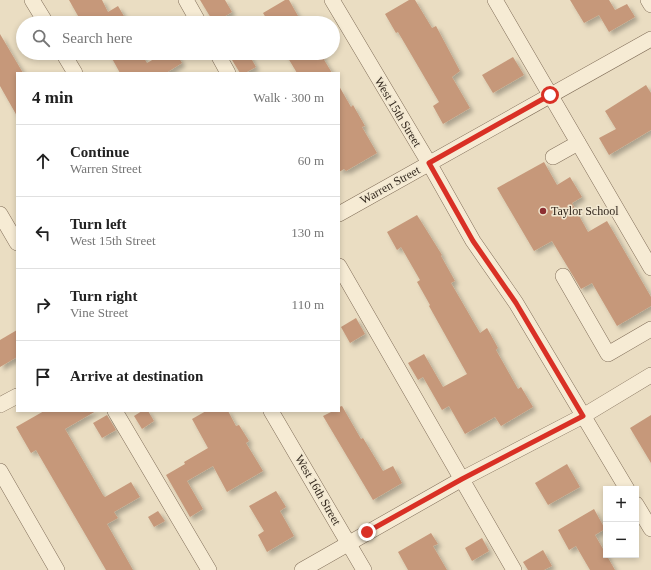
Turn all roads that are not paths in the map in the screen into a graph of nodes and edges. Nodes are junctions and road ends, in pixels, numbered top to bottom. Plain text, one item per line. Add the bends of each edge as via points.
1 (32, 0) edge
2 (186, 0) edge
3 (332, 0) edge
4 (495, 0) edge
5 (648, 0) edge
6 (651, 5) edge
7 (42, 16) edge
8 (195, 16) edge
9 (651, 39) edge
10 (67, 60) edge
11 (221, 60) edge
12 (74, 72) edge
13 (227, 72) edge
14 (550, 95) junction
15 (578, 143) junction
16 (553, 157) dead end
17 (429, 163) junction
18 (340, 213) edge
19 (0, 214) edge
20 (16, 241) edge
21 (340, 268) edge
22 (651, 268) edge
23 (563, 276) dead end
24 (651, 329) edge
25 (651, 375) edge
26 (16, 397) edge
27 (0, 405) edge
28 (116, 412) edge
29 (272, 412) edge
30 (583, 416) junction
31 (0, 472) edge
32 (462, 479) junction
33 (625, 486) edge
34 (639, 509) edge
35 (651, 529) edge
36 (348, 543) junction
37 (57, 570) edge
38 (209, 570) edge
39 (302, 570) edge
40 (364, 570) edge
41 (514, 570) edge

1 - 7 street
2 - 8 street
3 - 17 street, West 15th Street
4 - 14 street
5 - 6 street
9 - 14 street, Warren Street
10 - 12 street
11 - 13 street
14 - 15 street
14 - 17 street, Warren Street
15 - 16 street
15 - 22 street
17 - 18 street, Warren Street
17 - 30 street, West 15th Street via 473,241 516,303
19 - 20 street
21 - 32 street
23 - 24 street via 608,354
25 - 30 street
26 - 27 street
28 - 38 street
29 - 36 street, West 16th Street
30 - 32 street
30 - 33 street, West 15th Street
31 - 37 street
32 - 36 street
32 - 41 street
34 - 35 street
36 - 39 street
36 - 40 street, West 16th Street

